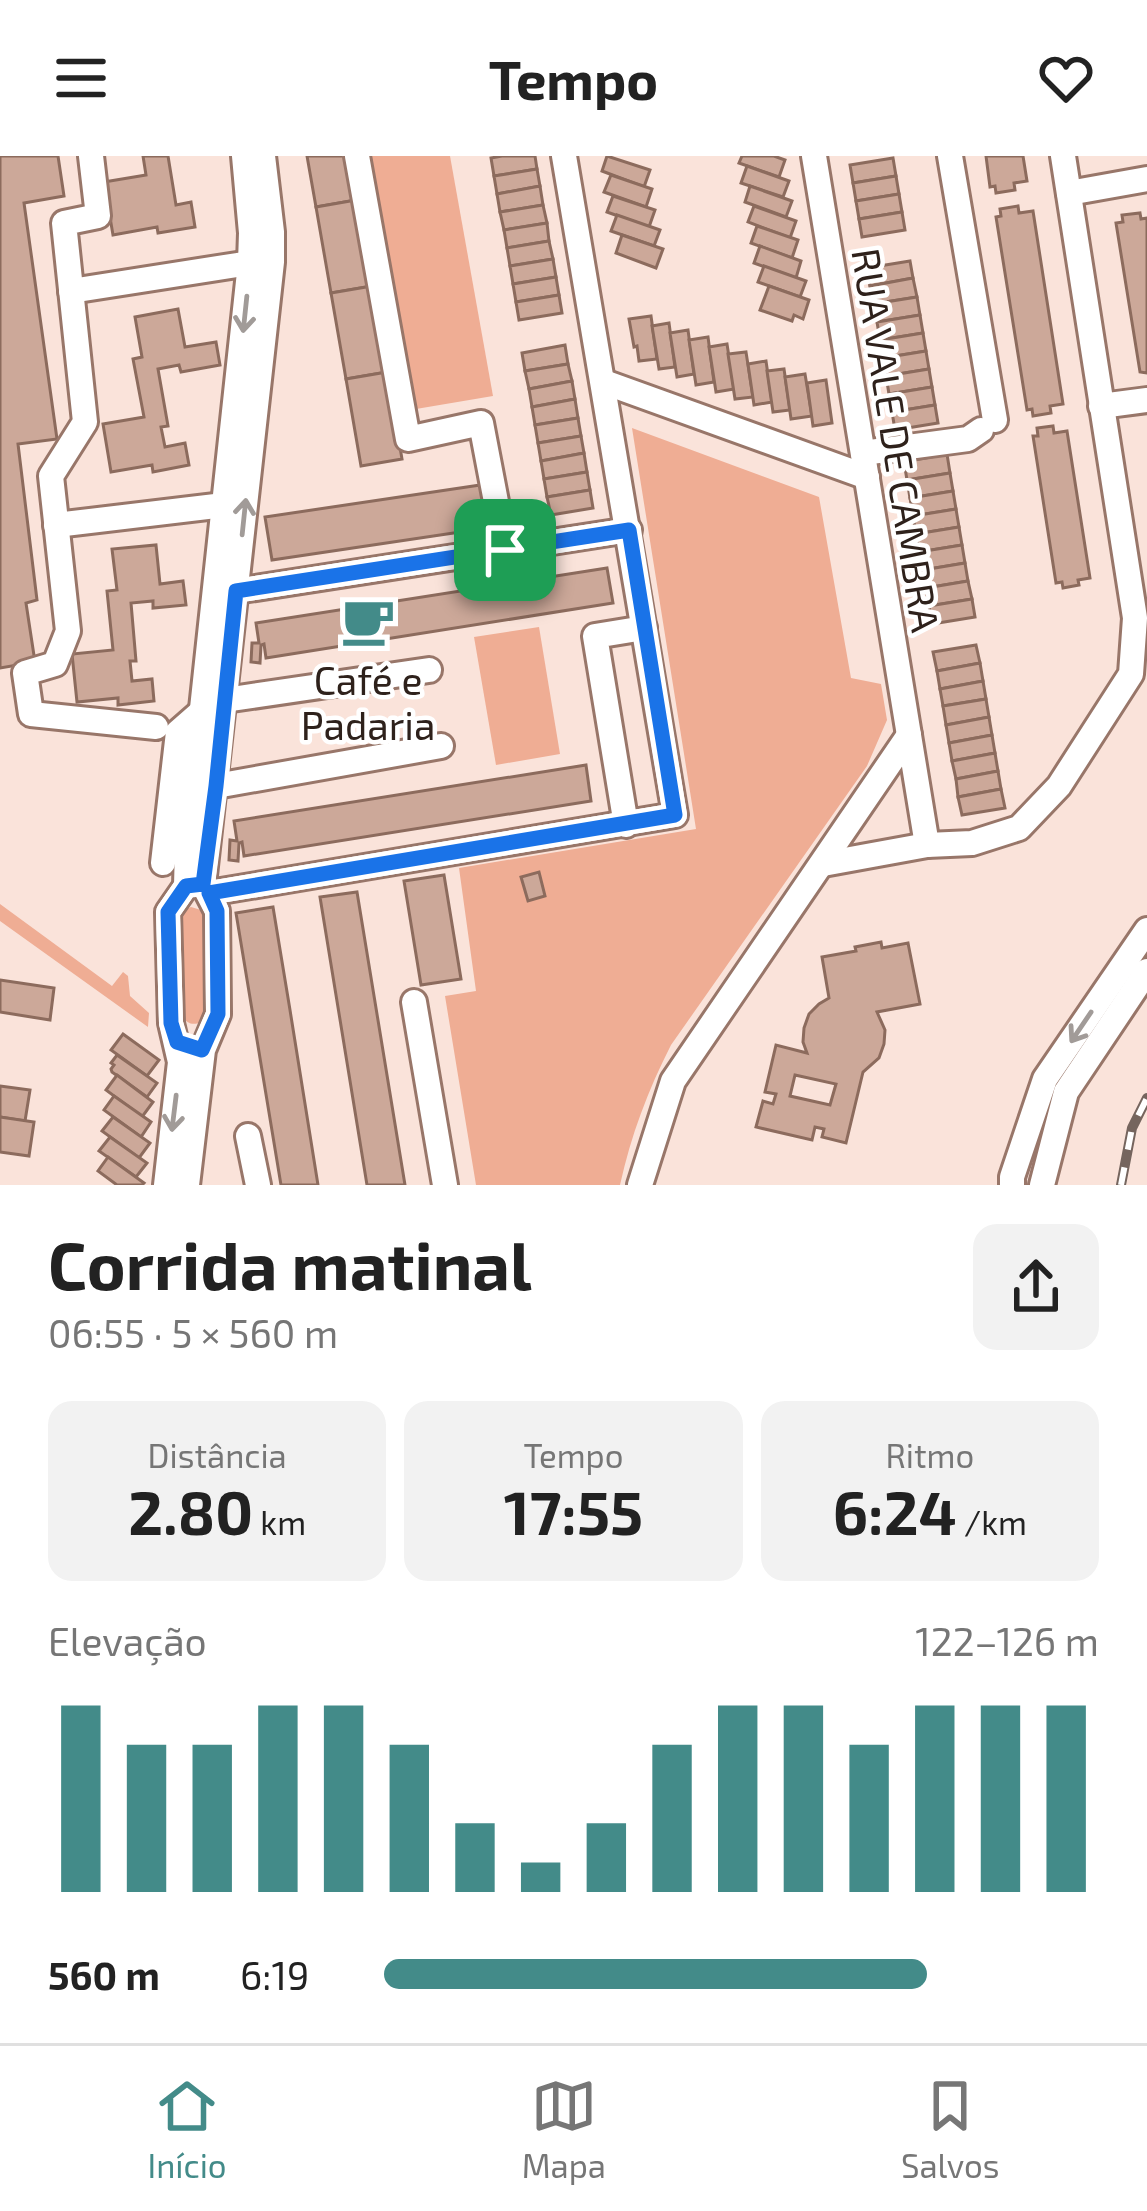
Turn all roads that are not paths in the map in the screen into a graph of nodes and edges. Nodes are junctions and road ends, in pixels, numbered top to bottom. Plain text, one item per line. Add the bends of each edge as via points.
1 (91, 156) edge
2 (244, 156) edge
3 (263, 156) edge
4 (357, 156) edge
5 (564, 156) edge
6 (814, 156) edge
7 (950, 156) edge
8 (1063, 156) edge
9 (1147, 179) edge
10 (1069, 194) junction
11 (250, 263) junction
12 (71, 291) junction
13 (604, 382) junction
14 (1147, 400) edge
15 (1101, 406) junction
16 (865, 465) junction
17 (224, 505) junction
18 (56, 526) junction
19 (629, 530) junction
20 (505, 550) junction
21 (236, 591) junction
22 (644, 628) junction
23 (429, 670) dead end
24 (213, 706) junction
25 (156, 727) dead end
26 (909, 735) junction
27 (441, 746) dead end
28 (194, 792) junction
29 (626, 825) junction
30 (927, 845) junction
31 (163, 863) dead end
32 (823, 864) junction
33 (199, 888) junction
34 (1147, 930) edge
35 (1147, 971) edge
36 (414, 1002) dead end
37 (177, 1042) junction
38 (202, 1050) junction
39 (248, 1136) dead end
40 (166, 1185) edge
41 (187, 1185) edge
42 (258, 1185) edge
43 (445, 1185) edge
44 (640, 1185) edge
45 (1012, 1185) edge
46 (1042, 1185) edge

1 - 12 street via 98,216 64,224
2 - 11 street
21 -> 3 street via 272,262
4 - 20 street via 408,439 481,423
5 - 13 street
6 - 16 street, RUA VALE DE CAMBRA
7 - 16 street via 988,425 968,439
8 - 10 street
9 - 10 street
10 - 15 street
11 - 12 street
11 -> 17 street
12 - 18 street via 85,422 50,476
13 - 16 street
13 - 19 street
14 - 15 street
15 - 30 street via 1136,618 1131,674 1059,786 1019,828 972,843
16 - 26 street, RUA VALE DE CAMBRA
17 - 18 street
17 - 24 street
18 - 25 street via 68,631 55,664 25,673 31,714
19 - 20 street
19 - 22 street
20 - 21 street
21 - 24 street
22 - 29 street via 675,815
22 - 29 street via 595,636
23 - 24 street
24 - 28 street
24 - 28 street via 178,731
26 - 30 street, RUA VALE DE CAMBRA
26 - 32 street
27 - 28 street
28 - 31 street
28 - 33 street
29 - 33 street
30 - 32 street
32 - 44 street via 674,1082
33 - 37 street via 168,912
33 - 38 street via 217,911 218,1014
34 -> 45 street via 1045,1079
35 - 46 street via 1066,1092
36 - 43 street
37 - 38 street
37 -> 40 street
38 - 41 street
39 - 42 street

